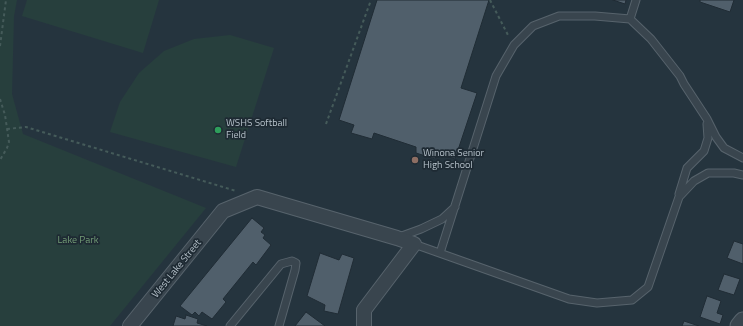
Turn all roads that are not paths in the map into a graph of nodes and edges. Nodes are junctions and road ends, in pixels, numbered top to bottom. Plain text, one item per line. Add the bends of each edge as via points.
1 (636, 0) edge
2 (630, 19) junction
3 (707, 119) junction
4 (743, 158) edge
5 (743, 175) edge
6 (678, 197) junction
7 (455, 207) junction
8 (397, 238) junction
9 (414, 244) junction
10 (440, 253) junction
11 (743, 321) edge
12 (130, 326) edge
13 (230, 326) edge
14 (279, 326) edge
15 (364, 326) edge
16 (739, 326) edge

1 - 2 lane
2 - 3 lane via 651,39 680,76
2 - 7 lane via 559,16 533,26 514,45 496,76
3 - 4 lane via 724,148
3 - 6 lane via 708,138 704,151 687,168
5 - 6 lane via 708,173 694,181
6 - 10 lane via 648,287 632,300 597,303 569,299
7 - 8 lane via 442,219
7 - 10 lane
8 - 9 street
8 - 12 street, West Lake Street via 257,197 223,211
9 - 10 lane
9 - 15 street via 364,310
11 - 16 street
13 - 14 lane via 281,264 292,261 296,263 295,270

